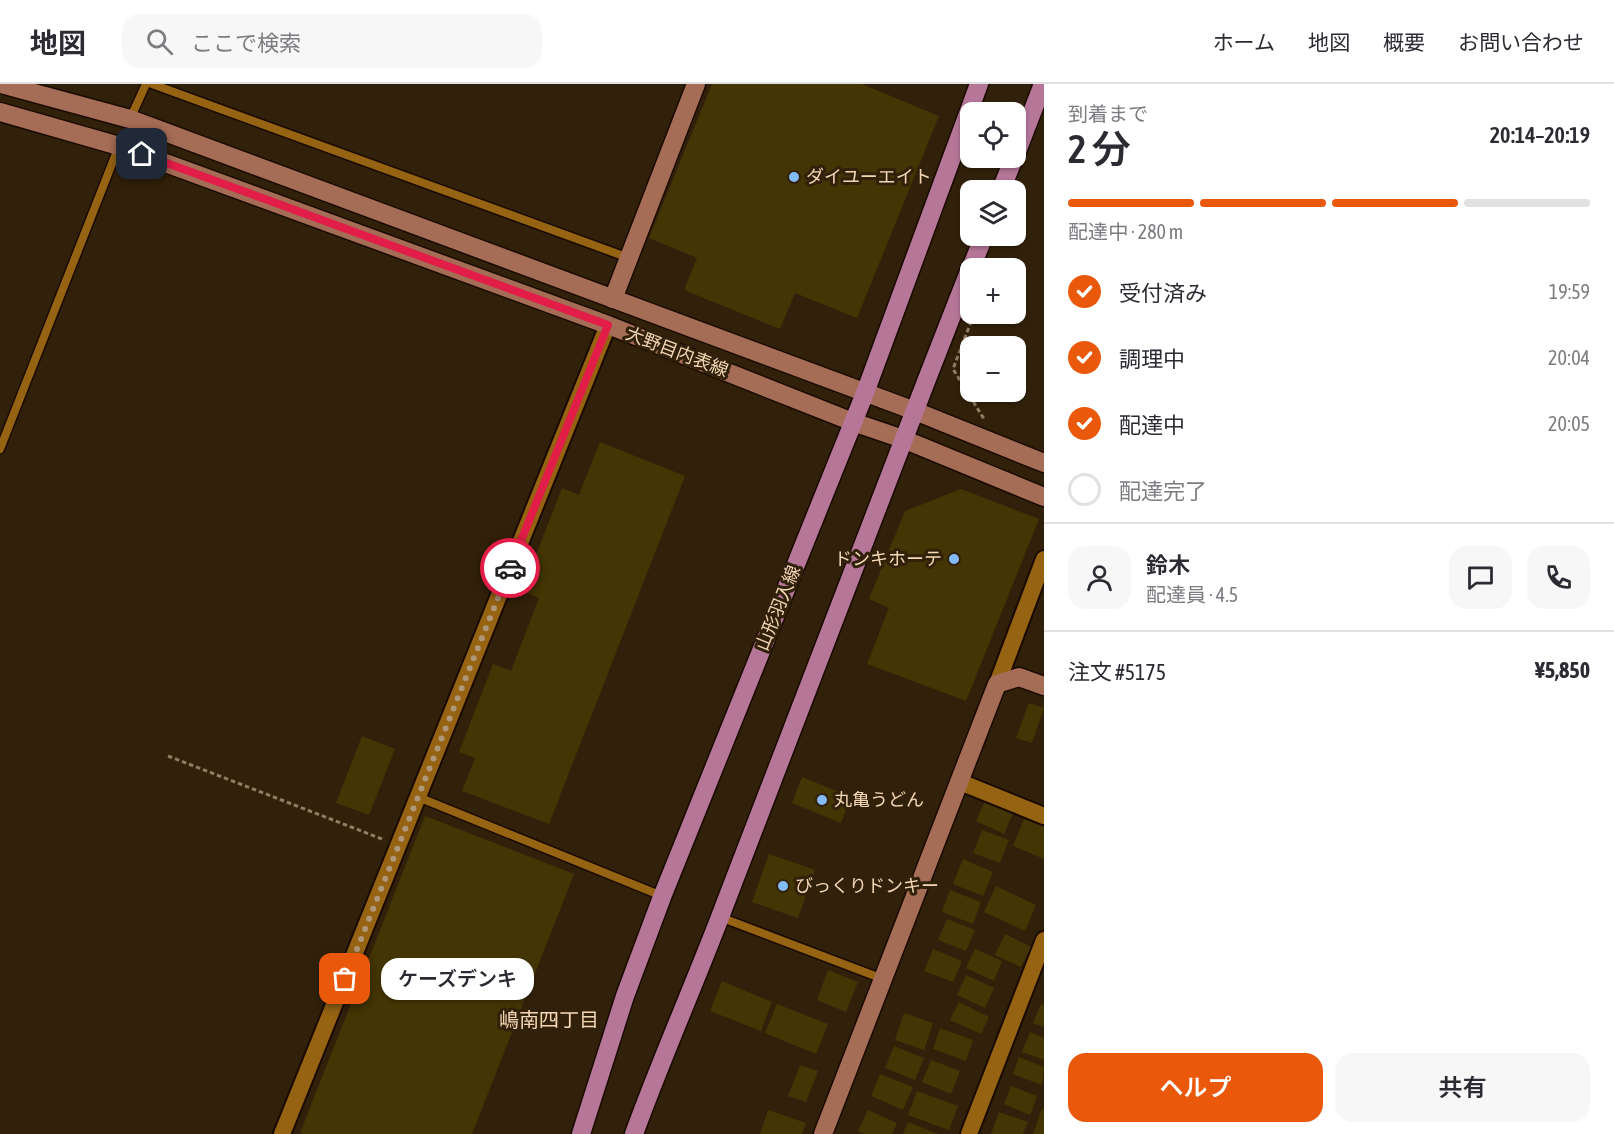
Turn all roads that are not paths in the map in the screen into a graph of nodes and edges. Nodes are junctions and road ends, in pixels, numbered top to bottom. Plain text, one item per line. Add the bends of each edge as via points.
1 (1, 84) edge
2 (146, 84) edge
3 (152, 84) edge
4 (696, 84) edge
5 (979, 84) edge
6 (1043, 84) edge
7 (0, 112) edge
8 (130, 119) junction
9 (1026, 128) edge
10 (119, 146) junction
11 (628, 258) junction
12 (960, 297) edge
13 (613, 298) junction
14 (608, 325) junction
15 (865, 393) junction
16 (915, 411) junction
17 (853, 422) junction
18 (903, 439) junction
19 (0, 449) edge
20 (1044, 463) edge
21 (1044, 497) edge
22 (1044, 560) edge
23 (998, 684) junction
24 (1044, 686) edge
25 (960, 782) junction
26 (418, 797) junction
27 (1044, 816) edge
28 (662, 897) junction
29 (720, 917) junction
30 (1044, 940) edge
31 (884, 979) junction
32 (282, 1134) edge
33 (581, 1134) edge
34 (634, 1134) edge
35 (823, 1134) edge
36 (969, 1134) edge

1 - 8 main road, 大野目内表線
2 - 8 lane
3 - 11 lane
4 - 11 main road
5 - 15 main road, 山形羽入線
6 - 9 main road
7 - 10 main road, 大野目内表線
8 - 13 main road, 大野目内表線
10 - 14 main road, 大野目内表線
10 - 19 lane
11 - 13 main road
12 - 16 main road
13 - 15 main road, 大野目内表線
14 - 17 main road, 大野目内表線
14 - 26 street
15 - 16 main road, 大野目内表線
15 - 17 main road, 山形羽入線
16 - 18 main road
16 - 20 main road, 大野目内表線
17 - 18 main road, 大野目内表線
17 - 28 main road, 山形羽入線
18 - 21 main road, 大野目内表線
18 - 29 main road
22 - 23 street
23 - 24 main road via 1019,677
23 - 25 main road
25 - 27 street
25 - 31 main road
26 - 28 lane
26 - 32 street
28 - 33 main road, 山形羽入線
29 - 31 lane
29 - 34 main road
30 - 36 street
31 - 35 main road

